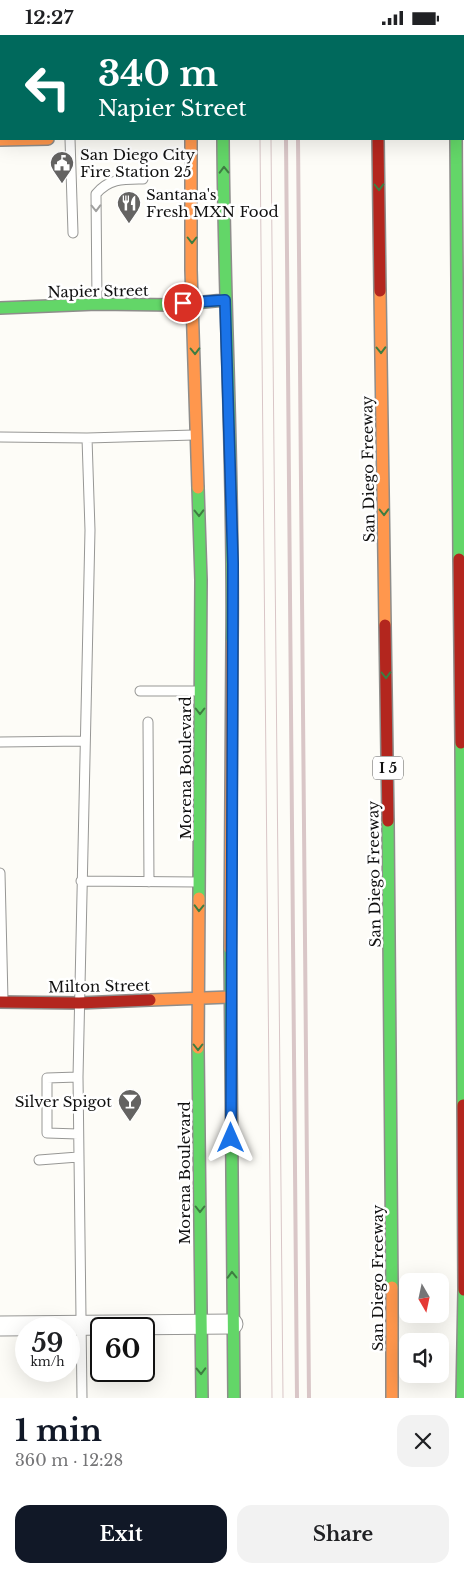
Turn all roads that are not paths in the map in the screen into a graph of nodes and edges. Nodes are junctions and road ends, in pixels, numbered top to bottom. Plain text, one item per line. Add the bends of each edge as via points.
1 (70, 140) edge
2 (191, 140) edge
3 (223, 140) edge
4 (378, 140) edge
5 (456, 140) edge
6 (143, 179) dead end
7 (73, 233) dead end
8 (225, 300) junction
9 (193, 302) junction
10 (97, 304) junction
11 (0, 308) edge
12 (197, 435) junction
13 (0, 437) edge
14 (87, 438) junction
15 (140, 691) dead end
16 (200, 691) junction
17 (148, 722) dead end
18 (85, 741) junction
19 (0, 742) edge
20 (0, 873) edge
21 (81, 881) junction
22 (149, 882) junction
23 (199, 882) junction
24 (1, 893) edge
25 (230, 997) junction
26 (198, 998) junction
27 (2, 1002) edge
28 (79, 1003) junction
29 (78, 1077) junction
30 (78, 1134) junction
31 (78, 1157) junction
32 (39, 1160) dead end
33 (464, 1308) edge
34 (80, 1317) edge
35 (201, 1324) junction
36 (233, 1324) junction
37 (80, 1325) joint
38 (0, 1326) edge
39 (15, 1326) edge
40 (82, 1398) edge
41 (202, 1398) edge
42 (234, 1398) edge
43 (392, 1398) edge
44 (462, 1398) edge

1 - 7 lane
2 -> 9 main road, Morena Boulevard
8 -> 3 main road
4 -> 43 main road, San Diego Freeway / I 5 via 390,929
5 - 33 main road
6 -> 10 lane via 112,181 103,185 96,194
8 - 9 main road, Napier Street
8 - 25 main road via 233,564
9 - 10 main road, Napier Street via 173,305
9 -> 12 main road, Morena Boulevard
10 - 11 main road, Napier Street
12 - 14 lane
12 -> 16 main road, Morena Boulevard
13 - 14 lane
14 - 18 lane via 90,530
15 - 16 lane
16 -> 23 main road, Morena Boulevard
17 - 22 lane
18 - 19 lane
18 - 21 lane
20 - 24 lane
21 - 22 lane
21 - 28 lane
22 - 23 lane
23 -> 26 main road, Morena Boulevard
24 - 27 lane
25 - 26 main road, Milton Street
36 -> 25 main road
26 - 28 main road, Milton Street
26 -> 35 main road, Morena Boulevard
27 - 28 main road, Milton Street
28 - 29 lane
29 - 30 lane
29 - 30 lane via 47,1078 47,1133
30 - 31 lane
31 - 32 lane
31 - 34 lane
33 - 44 main road
35 - 36 street
35 - 37 street
35 -> 41 main road, Morena Boulevard
36 - 42 main road
37 - 40 lane
38 - 39 street

